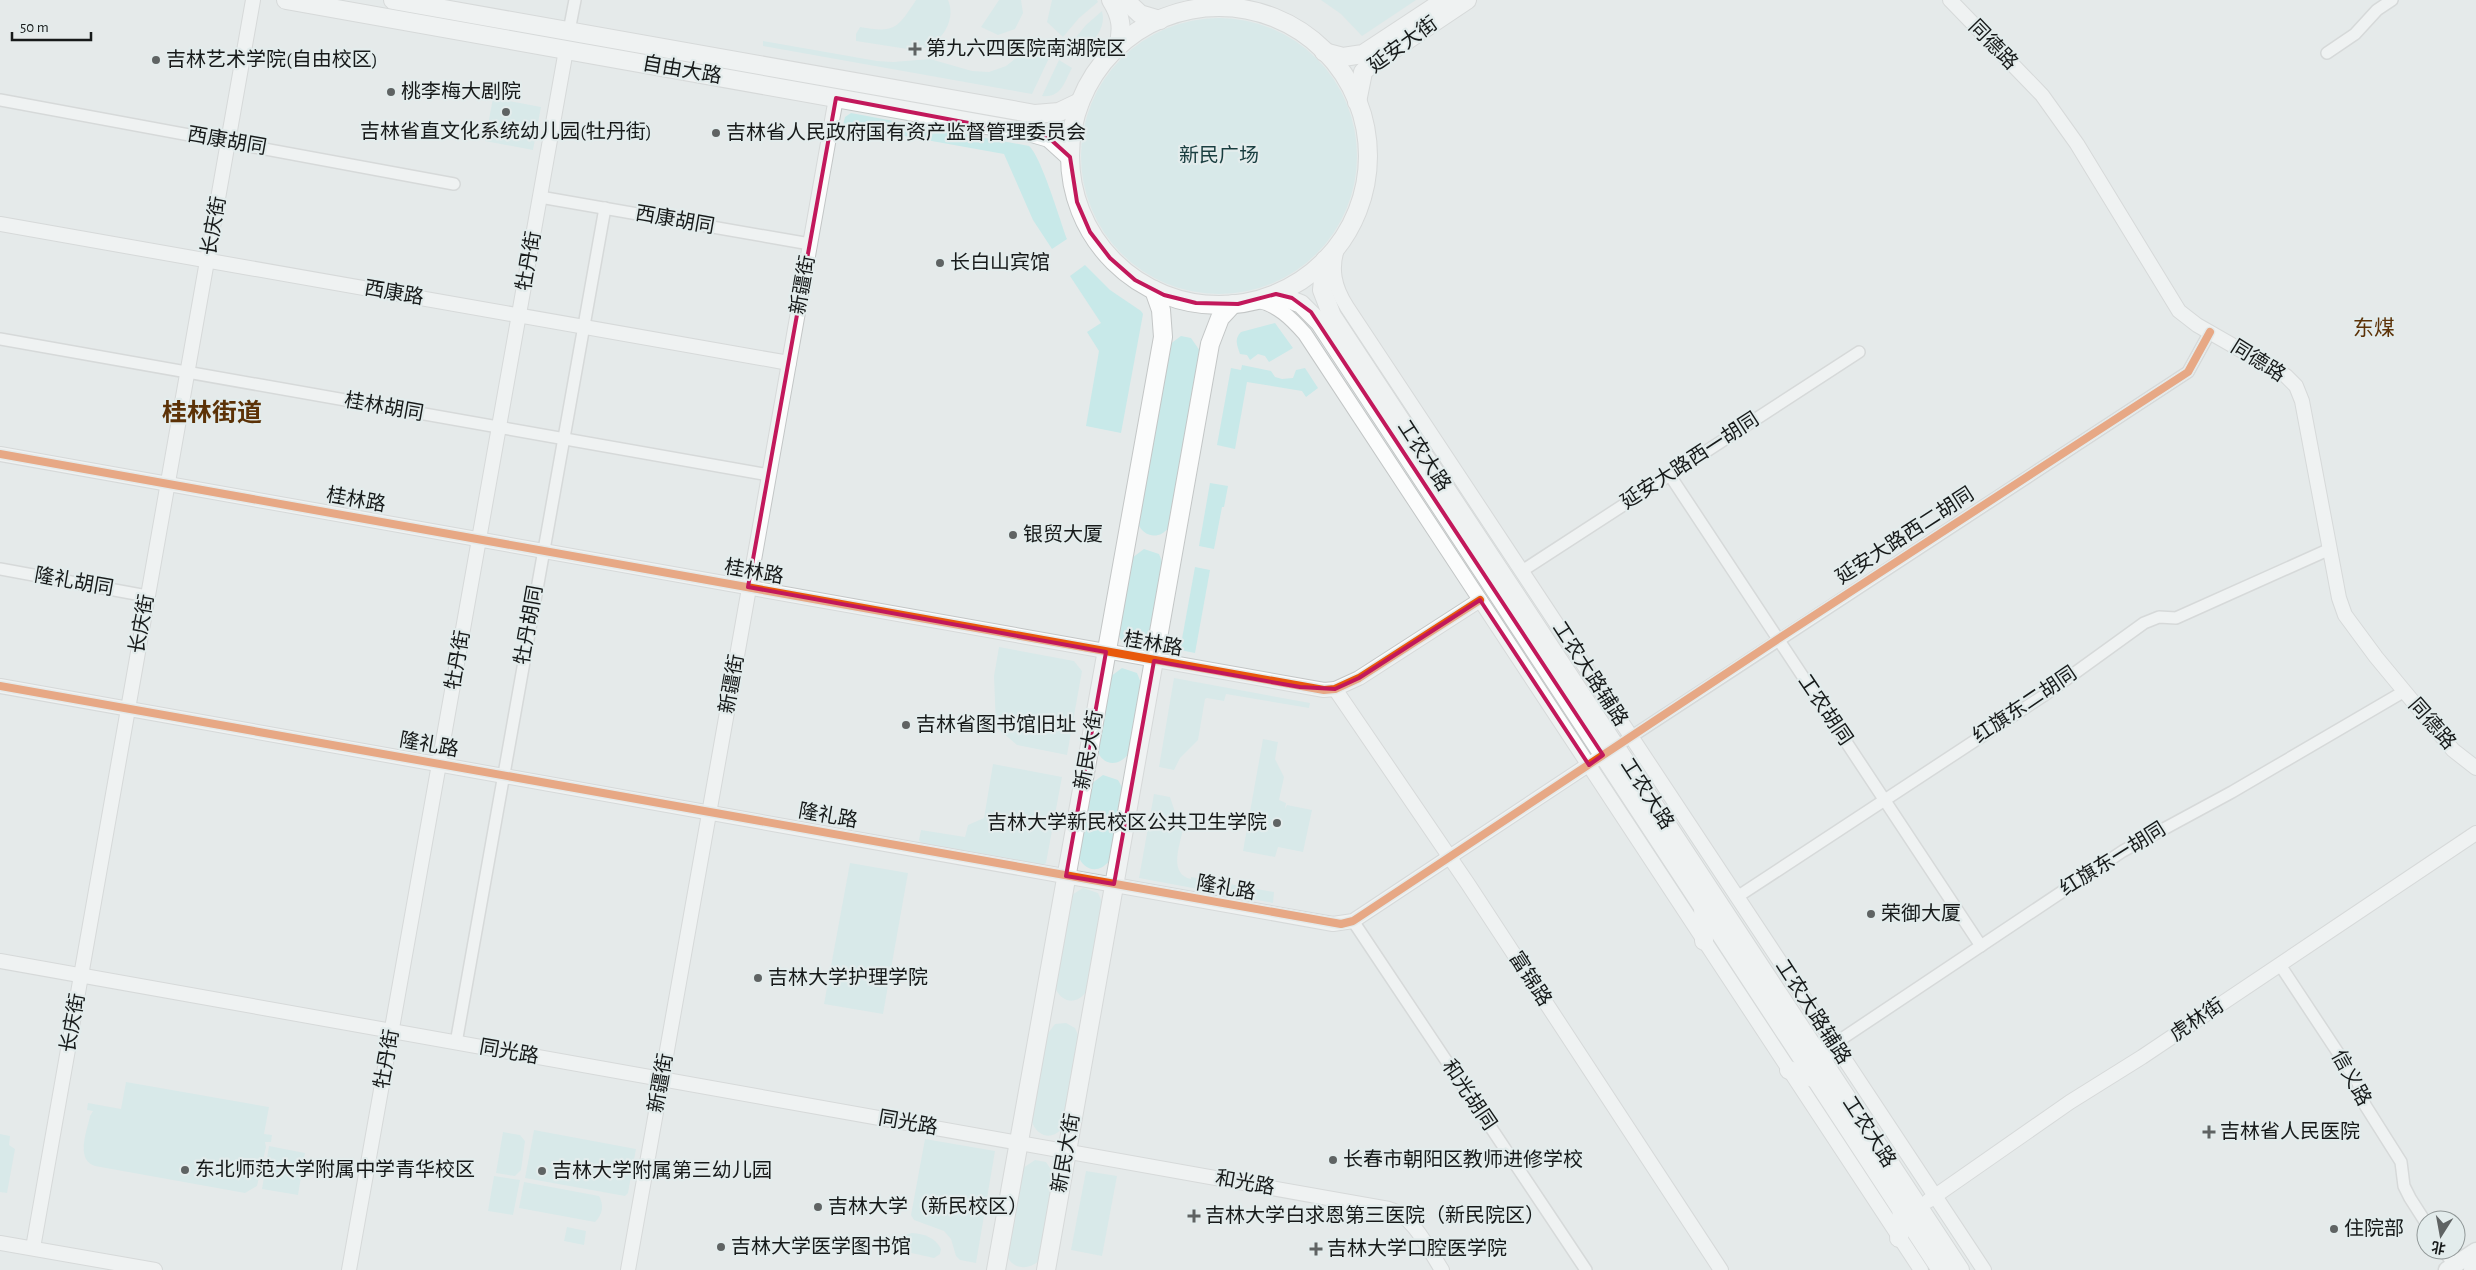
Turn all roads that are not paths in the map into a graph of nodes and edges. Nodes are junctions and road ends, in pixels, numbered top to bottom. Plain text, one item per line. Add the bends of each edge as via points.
1 (253, 0) edge
2 (286, 0) edge
3 (393, 0) edge
4 (575, 0) edge
5 (1111, 0) edge
6 (1125, 0) edge
7 (1446, 0) edge
8 (1467, 0) edge
9 (1950, 0) edge
10 (2392, 0) edge
11 (1160, 20) junction
12 (569, 31) junction
13 (1118, 46) junction
14 (566, 50) junction
15 (1324, 52) junction
16 (2327, 53) dead end
17 (836, 98) junction
18 (0, 100) edge
19 (1080, 102) junction
20 (1358, 102) junction
21 (229, 141) junction
22 (1070, 157) junction
23 (454, 184) dead end
24 (540, 197) junction
25 (605, 208) junction
26 (0, 224) edge
27 (810, 244) junction
28 (1338, 246) junction
29 (208, 260) junction
30 (1325, 260) junction
31 (1154, 290) junction
32 (1276, 294) junction
33 (1255, 300) junction
34 (1233, 304) junction
35 (519, 315) junction
36 (583, 326) junction
37 (2210, 332) junction
38 (0, 339) edge
39 (1859, 352) dead end
40 (789, 363) junction
41 (188, 372) junction
42 (499, 427) junction
43 (562, 439) junction
44 (0, 454) edge
45 (1669, 474) junction
46 (769, 476) junction
47 (168, 483) junction
48 (479, 538) junction
49 (2330, 549) junction
50 (542, 550) junction
51 (0, 569) edge
52 (1522, 571) junction
53 (748, 587) junction
54 (147, 596) junction
55 (1480, 600) junction
56 (1778, 639) junction
57 (1106, 652) junction
58 (1154, 661) junction
59 (0, 686) edge
60 (1336, 689) junction
61 (2404, 692) junction
62 (127, 708) junction
63 (1631, 737) junction
64 (1610, 751) junction
65 (440, 763) junction
66 (1588, 765) junction
67 (2476, 768) edge
68 (503, 774) junction
69 (1884, 799) junction
70 (709, 811) junction
71 (2476, 833) edge
72 (1448, 856) junction
73 (1066, 876) junction
74 (1114, 884) junction
75 (1737, 897) junction
76 (1703, 906) junction
77 (1353, 921) junction
78 (1704, 941) junction
79 (1980, 946) junction
80 (0, 960) edge
81 (2280, 965) junction
82 (81, 975) junction
83 (392, 1031) junction
84 (456, 1043) junction
85 (1812, 1046) junction
86 (1838, 1049) junction
87 (1789, 1070) junction
88 (1816, 1079) junction
89 (662, 1080) junction
90 (1018, 1142) junction
91 (1067, 1151) junction
92 (1935, 1196) junction
93 (1910, 1208) junction
94 (2418, 1210) edge
95 (1899, 1238) junction
96 (0, 1243) edge
97 (33, 1248) junction
98 (2476, 1251) edge
99 (2451, 1268) edge
100 (2476, 1268) edge
101 (155, 1270) edge
102 (348, 1270) edge
103 (628, 1270) edge
104 (996, 1270) edge
105 (1046, 1270) edge
106 (1442, 1270) edge
107 (1586, 1270) edge
108 (1721, 1270) edge
109 (1920, 1270) edge
110 (1941, 1270) edge
111 (1960, 1270) edge
112 (1984, 1270) edge
113 (2472, 1270) edge

1 - 21 street, 长庆街
2 - 14 main road, 自由大路
3 - 12 main road, 自由大路
4 - 12 street
5 - 13 main road via 1122,26
6 - 11 main road via 1140,14
7 - 15 main road, 延安大街 via 1363,54 1343,56
8 - 20 main road, 延安大街 via 1370,64 1363,72
9 - 37 street, 同德路 via 2042,95 2077,144 2179,312
10 - 16 street via 2377,10 2355,34
11 - 13 main road
11 - 15 main road via 1197,9 1244,10 1289,26
12 - 19 main road, 自由大路 via 1035,114 1059,112
13 - 19 main road via 1093,76
14 - 17 main road, 自由大路
14 - 24 street, 牡丹街
15 - 20 main road
17 - 22 main road, 自由大路 via 1032,132 1049,138
17 - 27 street, 新疆街
18 - 21 street, 西康胡同
19 - 22 main road
20 - 28 main road via 1367,140 1367,172 1357,211
21 - 23 street, 西康胡同
21 - 29 street, 长庆街
22 - 31 main road via 1077,202 1090,232 1122,270
24 - 25 street, 西康胡同
24 - 35 street, 牡丹街
25 - 27 street, 西康胡同
25 - 36 street, 牡丹胡同
26 - 29 street, 西康路
27 - 40 street, 新疆街
28 - 30 main road
28 - 52 street, 工农大路辅路 via 1333,274 1340,296
29 - 35 street, 西康路
29 - 41 street, 长庆街
30 - 32 main road via 1303,279
30 - 64 main road, 工农大路 via 1322,290 1332,316
31 - 34 main road via 1196,303
31 - 57 main road, 新民大街 via 1161,310 1163,337
32 - 33 main road
32 - 64 main road, 工农大路 via 1301,304 1320,322
33 - 34 main road
33 - 55 street via 1282,311 1305,334
34 - 58 main road, 新民大街 via 1220,318 1210,344
35 - 36 street, 西康路
35 - 42 street, 牡丹街
36 - 40 street, 西康路
36 - 43 street, 牡丹胡同
37 - 49 street, 同德路 via 2286,376 2296,386 2314,454
37 - 56 street, 延安大路西二胡同 via 2188,372
38 - 41 street, 桂林胡同
39 - 45 street, 延安大路西一胡同
40 - 46 street, 新疆街
41 - 42 street, 桂林胡同
41 - 47 street, 长庆街
42 - 43 street, 桂林胡同
42 - 48 street, 牡丹街
43 - 46 street, 桂林胡同
43 - 50 street, 牡丹胡同
44 - 47 street, 桂林路
45 - 52 street, 延安大路西一胡同
45 - 56 street, 工农胡同
46 - 53 street, 新疆街
47 - 48 street, 桂林路
47 - 54 street, 长庆街
48 - 50 street, 桂林路
48 - 65 street, 牡丹街
49 - 61 street, 同德路 via 2345,615
49 - 69 street, 红旗东二胡同 via 2176,618 2159,617 2144,623 2043,696
50 - 53 street, 桂林路
50 - 68 street, 牡丹胡同
51 - 54 street, 隆礼胡同
52 - 63 street, 工农大路辅路
53 - 57 street, 桂林路
53 - 70 street, 新疆街
54 - 62 street, 长庆街
55 - 60 street, 桂林路 via 1359,678
55 - 66 street
56 - 63 street, 延安大路西二胡同
56 - 69 street, 工农胡同
57 - 58 street, 桂林路
57 - 73 main road, 新民大街
58 - 60 street, 桂林路 via 1306,688
58 - 74 main road, 新民大街
59 - 62 street, 隆礼路
60 - 72 street, 富锦路
61 - 67 street, 同德路 via 2453,750
61 - 79 street, 红旗东一胡同 via 2123,851
62 - 65 street, 隆礼路
62 - 82 street, 长庆街
63 - 64 street, 延安大路西二胡同
63 - 75 street, 工农大路辅路
64 - 66 street, 隆礼路
64 - 76 main road, 工农大路
64 - 85 main road, 工农大路
65 - 68 street, 隆礼路
65 - 83 street, 牡丹街
66 - 72 street, 隆礼路
66 - 78 street
68 - 70 street, 隆礼路
68 - 84 street, 牡丹胡同
69 - 75 street, 红旗东二胡同
69 - 79 street, 工农胡同
70 - 73 street, 隆礼路
70 - 89 street, 新疆街
71 - 81 street, 虎林街
72 - 77 street, 隆礼路
72 - 108 street, 富锦路
73 - 74 street, 隆礼路
73 - 90 main road, 新民大街
74 - 77 street, 隆礼路 via 1333,924
74 - 91 main road, 新民大街
75 - 86 street, 工农大路辅路
76 - 78 main road
76 - 88 main road, 工农大路
77 - 107 street, 和光胡同
78 - 87 street
79 - 86 street, 红旗东一胡同
80 - 82 street, 同光路
81 - 92 street, 虎林街 via 2070,1102
81 - 94 street, 信义路 via 2358,1083 2365,1105 2401,1162 2404,1186
82 - 83 street, 同光路
82 - 97 street, 长庆街
83 - 84 street, 同光路
83 - 102 street, 牡丹街
84 - 89 street, 同光路
85 - 86 main road
85 - 93 main road, 工农大路
86 - 92 street, 工农大路辅路
87 - 88 main road
87 - 95 street
88 - 93 main road, 工农大路
89 - 90 street, 同光路
89 - 103 street, 新疆街
90 - 91 street, 和光路
90 - 104 main road, 新民大街
91 - 105 main road, 新民大街
91 - 106 street, 和光路 via 1398,1212
92 - 93 street, 虎林街
92 - 112 street, 工农大路辅路
93 - 95 main road
93 - 110 main road, 工农大路
93 - 111 main road, 工农大路
95 - 109 street
96 - 97 street
97 - 101 street
98 - 99 main road
100 - 113 main road

